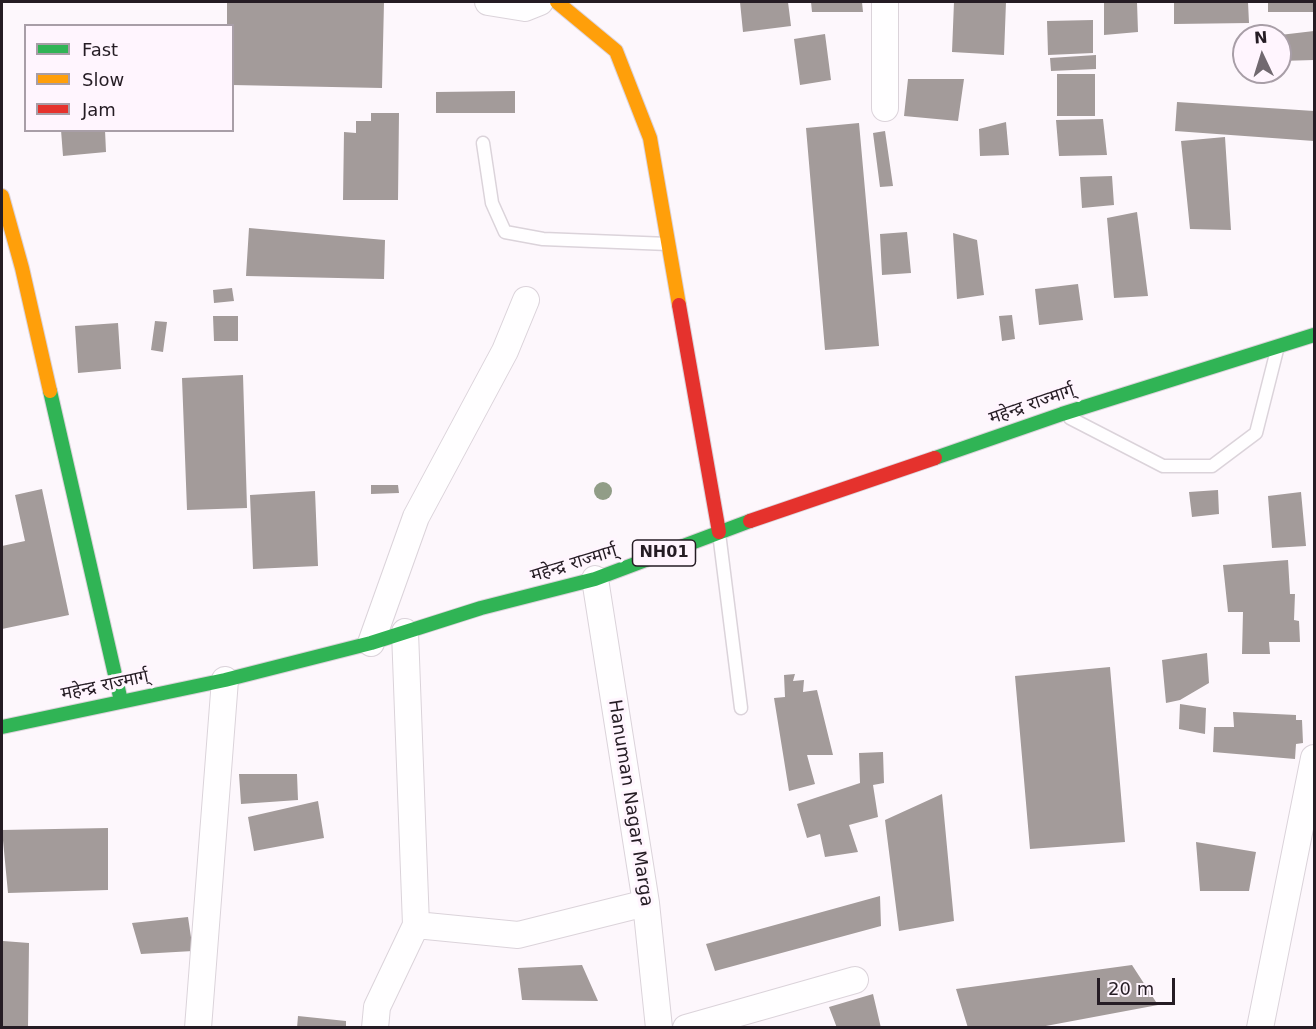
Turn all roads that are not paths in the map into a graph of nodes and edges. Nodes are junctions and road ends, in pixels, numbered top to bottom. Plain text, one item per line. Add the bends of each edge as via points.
1 (488, 2) edge
2 (540, 2) edge
3 (557, 2) edge
4 (885, 2) edge
5 (885, 108) dead end
6 (483, 143) dead end
7 (2, 196) edge
8 (669, 244) junction
9 (12, 268) edge
10 (526, 300) dead end
11 (1314, 335) edge
12 (1278, 346) junction
13 (1062, 414) junction
14 (719, 532) junction
15 (595, 579) junction
16 (405, 632) junction
17 (371, 643) junction
18 (225, 680) junction
19 (121, 701) junction
20 (741, 708) dead end
21 (2, 727) edge
22 (1314, 758) edge
23 (646, 903) junction
24 (416, 926) junction
25 (855, 980) dead end
26 (198, 1028) edge
27 (375, 1028) edge
28 (659, 1028) edge
29 (686, 1028) edge
30 (1260, 1028) edge

1 - 2 street via 525,8
3 - 8 main road via 616,51 650,138
4 - 5 street
6 - 8 lane via 492,203 505,232 543,239
7 - 9 main road
8 - 14 main road
9 - 19 main road
10 - 17 street via 505,351 416,518
11 - 12 main road, महेन्द्र राज्मार्ग् / NH01
12 - 13 main road, महेन्द्र राज्मार्ग् / NH01
12 - 13 lane via 1256,433 1212,466 1163,466
13 - 14 main road, महेन्द्र राज्मार्ग् / NH01
14 - 15 main road, महेन्द्र राज्मार्ग् / NH01
14 - 20 lane
15 - 16 main road, महेन्द्र राज्मार्ग् / NH01
15 - 23 street, Hanuman Nagar Marga
16 - 17 main road, महेन्द्र राज्मार्ग् / NH01
16 - 24 street
17 - 18 main road, महेन्द्र राज्मार्ग् / NH01
18 - 19 main road, महेन्द्र राज्मार्ग् / NH01
18 - 26 street
19 - 21 main road, महेन्द्र राज्मार्ग् / NH01
22 - 30 street
23 - 24 street via 518,935
23 - 28 street, Hanuman Nagar Marga
24 - 27 street via 377,1007
25 - 29 street

